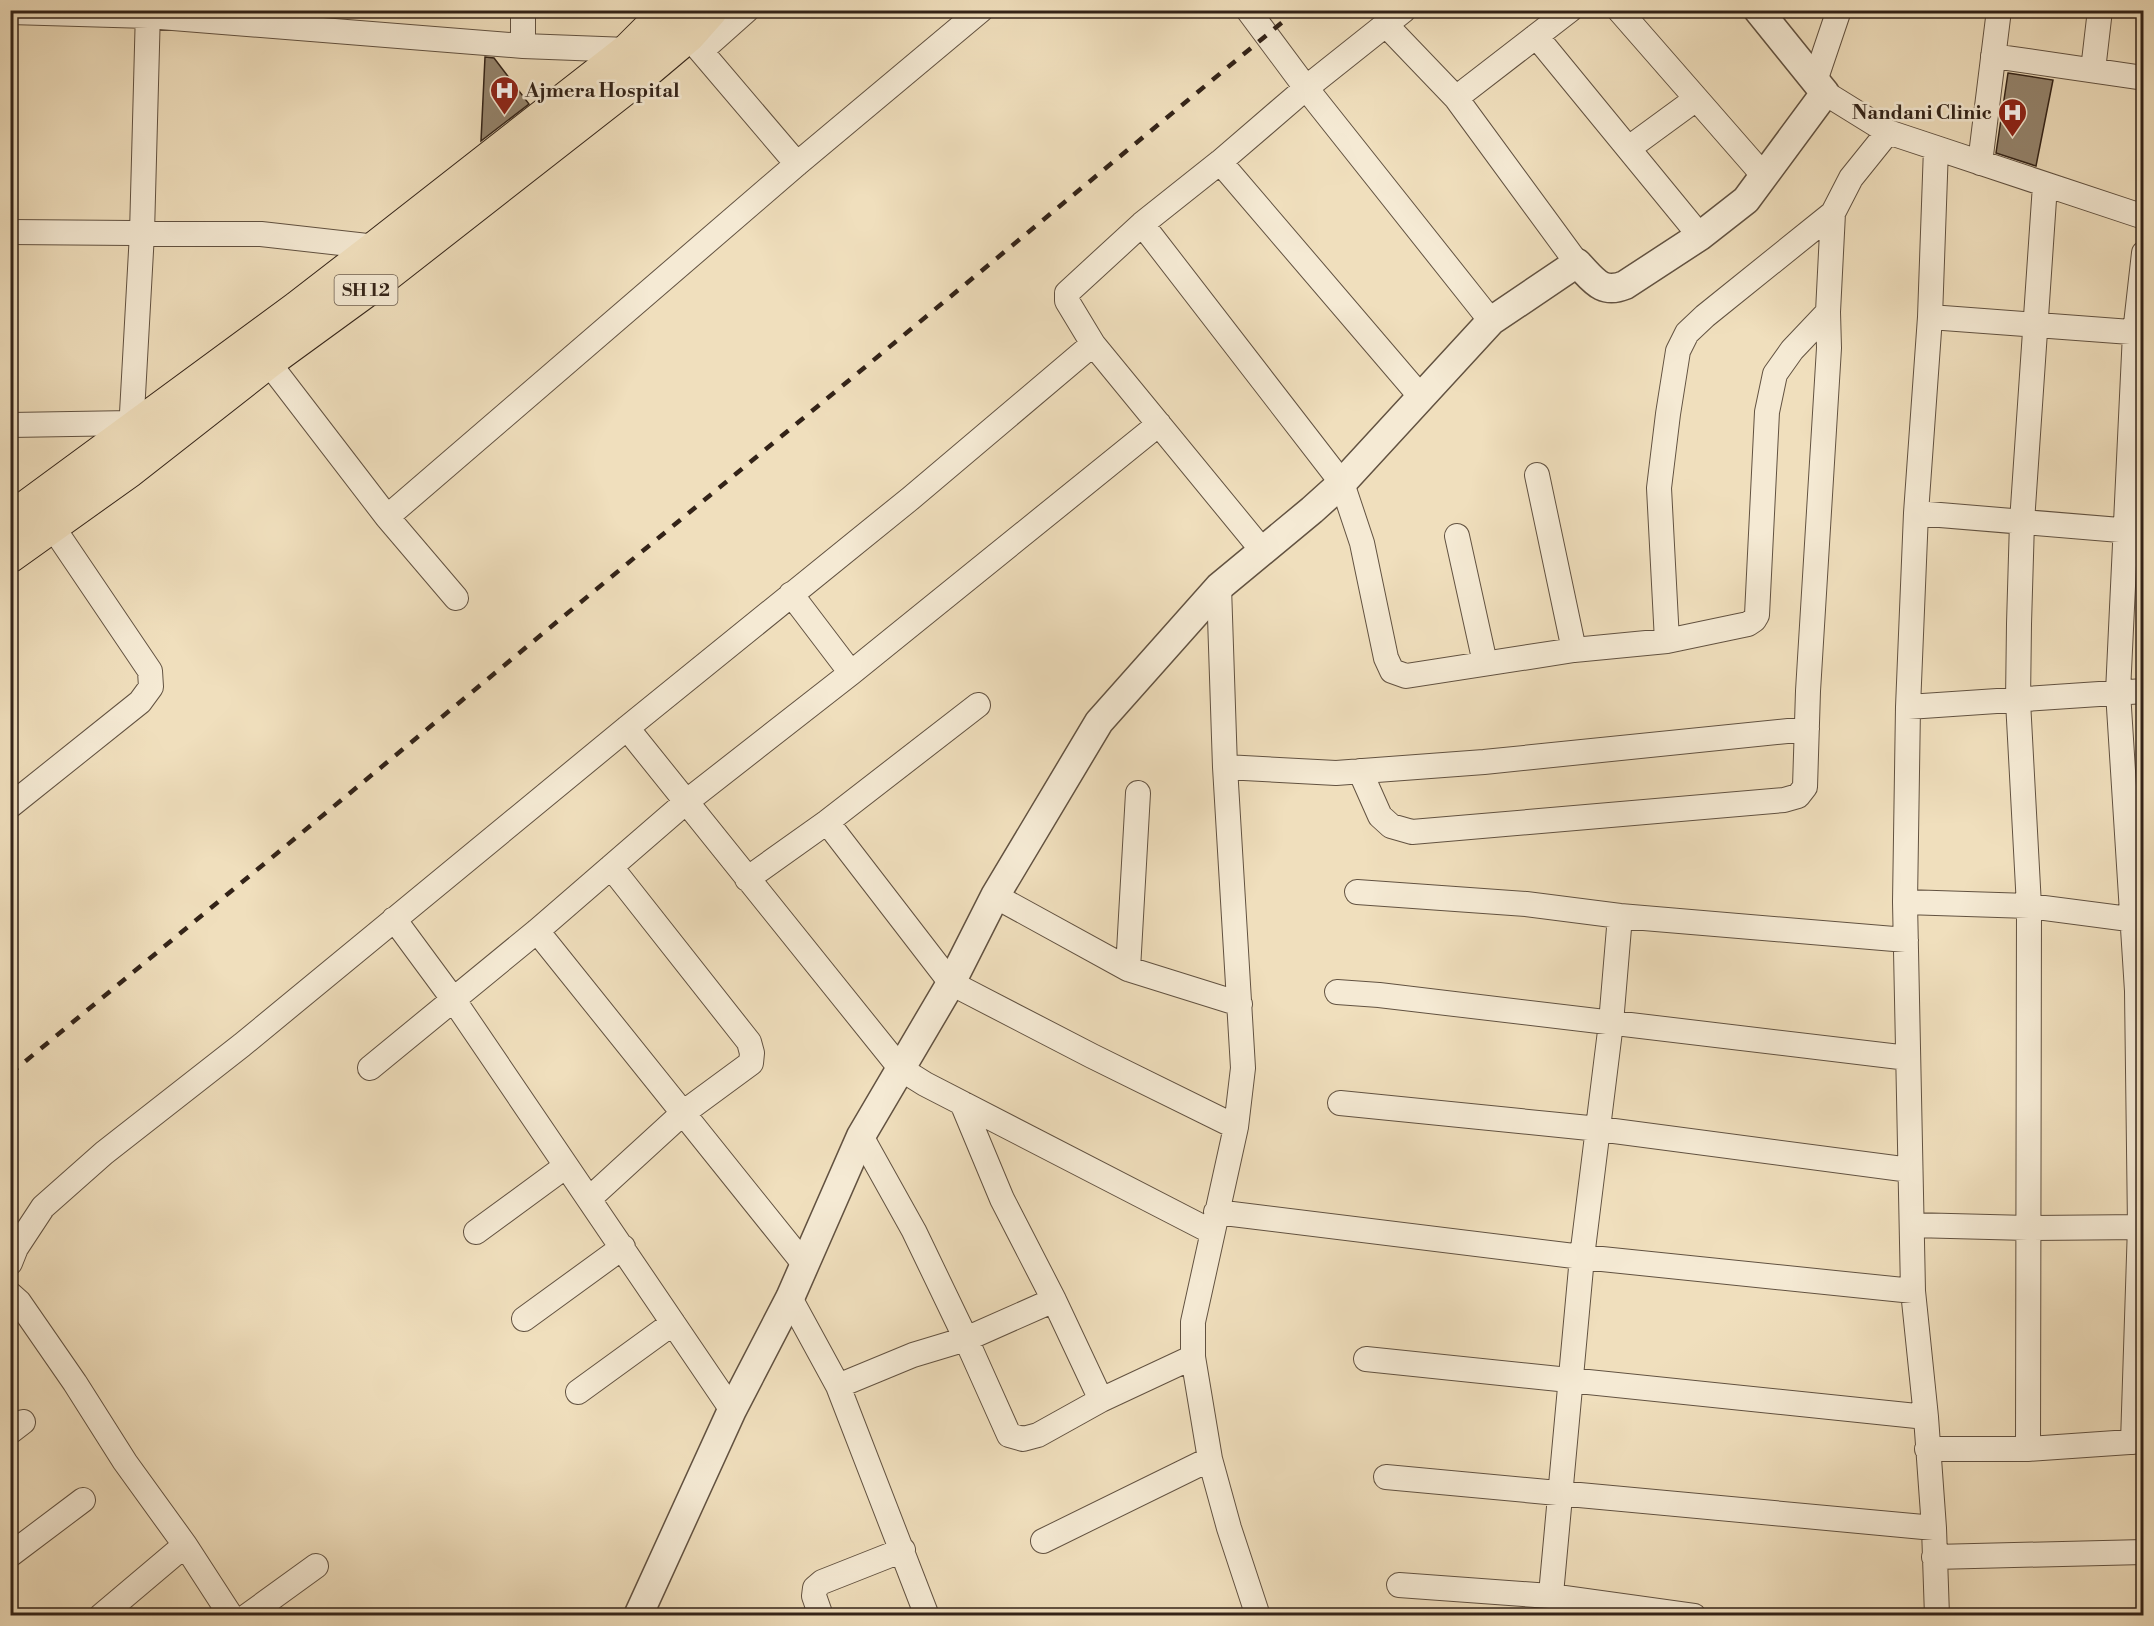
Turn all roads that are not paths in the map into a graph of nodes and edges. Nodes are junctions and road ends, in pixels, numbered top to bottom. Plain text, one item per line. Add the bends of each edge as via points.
1 (523, 10) edge
2 (668, 10) edge
3 (711, 10) edge
4 (747, 10) edge
5 (981, 10) edge
6 (1248, 10) edge
7 (1570, 10) edge
8 (1619, 10) edge
9 (1758, 10) edge
10 (1839, 10) edge
11 (1999, 10) edge
12 (2100, 10) edge
13 (10, 12) edge
14 (148, 13) edge
15 (1395, 18) edge
16 (1536, 36) junction
17 (694, 44) junction
18 (523, 46) junction
19 (628, 50) junction
20 (1993, 56) junction
21 (2093, 70) junction
22 (2144, 78) edge
23 (1306, 88) junction
24 (1824, 91) junction
25 (1456, 98) junction
26 (1696, 99) junction
27 (1882, 129) junction
28 (1629, 148) junction
29 (1936, 148) junction
30 (1220, 162) junction
31 (1980, 163) junction
32 (797, 164) junction
33 (1764, 176) junction
34 (2045, 185) junction
35 (1833, 213) junction
36 (2144, 217) edge
37 (1142, 224) junction
38 (10, 232) edge
39 (142, 233) junction
40 (1700, 236) junction
41 (376, 247) junction
42 (2144, 253) edge
43 (1577, 263) junction
44 (1828, 312) junction
45 (1930, 317) junction
46 (1491, 321) junction
47 (2037, 326) junction
48 (2139, 333) edge
49 (1093, 344) junction
50 (268, 362) junction
51 (1421, 397) junction
52 (10, 424) edge
53 (1159, 424) junction
54 (132, 427) junction
55 (2137, 432) edge
56 (1537, 475) dead end
57 (1345, 494) junction
58 (1916, 513) junction
59 (387, 517) junction
60 (10, 519) edge
61 (2022, 522) junction
62 (52, 526) junction
63 (2135, 531) edge
64 (1457, 536) dead end
65 (1262, 550) junction
66 (10, 556) edge
67 (1219, 587) junction
68 (791, 594) junction
69 (2134, 595) edge
70 (456, 598) dead end
71 (1667, 640) junction
72 (1574, 650) junction
73 (1485, 663) junction
74 (851, 673) junction
75 (2144, 691) edge
76 (2118, 692) junction
77 (2018, 701) junction
78 (978, 705) dead end
79 (1908, 707) junction
80 (627, 728) junction
81 (1807, 729) junction
82 (1225, 767) junction
83 (1338, 772) junction
84 (1138, 793) dead end
85 (686, 802) junction
86 (10, 806) edge
87 (827, 822) junction
88 (610, 867) junction
89 (747, 879) junction
90 (1357, 892) dead end
91 (995, 896) junction
92 (1905, 902) junction
93 (2029, 906) junction
94 (1620, 916) junction
95 (394, 919) junction
96 (2138, 920) edge
97 (537, 931) junction
98 (1906, 940) junction
99 (1128, 969) junction
100 (951, 983) junction
101 (1337, 993) dead end
102 (453, 999) junction
103 (1240, 1004) junction
104 (1611, 1023) junction
105 (1908, 1058) junction
106 (370, 1068) dead end
107 (901, 1069) junction
108 (962, 1102) junction
109 (1340, 1103) dead end
110 (683, 1113) junction
111 (1236, 1127) junction
112 (1599, 1130) junction
113 (861, 1136) junction
114 (566, 1166) junction
115 (1910, 1170) junction
116 (590, 1199) junction
117 (1214, 1222) junction
118 (1912, 1225) junction
119 (2142, 1226) edge
120 (2028, 1228) junction
121 (476, 1232) dead end
122 (623, 1247) junction
123 (1582, 1257) junction
124 (10, 1263) edge
125 (805, 1264) junction
126 (1913, 1291) junction
127 (10, 1294) edge
128 (790, 1298) junction
129 (1054, 1300) junction
130 (524, 1319) dead end
131 (674, 1323) junction
132 (966, 1340) junction
133 (1193, 1357) junction
134 (1366, 1359) dead end
135 (1571, 1382) junction
136 (838, 1386) junction
137 (578, 1392) dead end
138 (1101, 1400) junction
139 (732, 1410) junction
140 (1926, 1417) junction
141 (2138, 1442) edge
142 (1927, 1449) junction
143 (2028, 1449) junction
144 (1210, 1459) junction
145 (1386, 1477) dead end
146 (1560, 1492) junction
147 (83, 1500) dead end
148 (1934, 1528) junction
149 (1043, 1541) dead end
150 (185, 1545) junction
151 (903, 1550) junction
152 (2144, 1552) edge
153 (10, 1555) edge
154 (1934, 1557) junction
155 (316, 1566) dead end
156 (1399, 1585) dead end
157 (1549, 1606) edge
158 (101, 1616) edge
159 (231, 1616) edge
160 (247, 1616) edge
161 (638, 1616) edge
162 (821, 1616) edge
163 (927, 1616) edge
164 (1258, 1616) edge
165 (1694, 1616) edge
166 (1936, 1616) edge

1 - 18 street
2 - 19 main road, SH 12
3 - 17 main road, SH 12
4 - 17 street
5 - 32 street
6 - 23 street
7 - 16 street
8 - 26 street
9 - 24 street
10 - 24 street
11 - 20 street
12 - 21 street
13 - 14 street
14 - 18 street
14 - 39 street
15 - 23 street
15 - 25 street
16 - 25 street
16 - 28 street
17 - 32 street
17 - 50 main road, SH 12 via 637,80
18 - 19 street
19 - 41 main road, SH 12
20 - 21 street
20 - 31 street
21 - 22 street
23 - 30 street
23 - 46 street
24 - 27 street
24 - 33 street
25 - 43 street
26 - 28 street
26 - 33 street
27 - 29 street
27 - 35 street
28 - 40 street
29 - 31 street
29 - 45 street
30 - 37 street
30 - 51 street
31 - 34 street
32 - 59 street
33 - 40 street via 1746,200
34 - 36 street
34 - 47 street
35 - 44 street
35 - 71 street via 1705,316 1687,333 1678,351 1659,488
37 - 49 street via 1067,293 1067,301
37 - 57 street
38 - 39 street
39 - 41 street via 261,234
39 - 54 street
40 - 43 street via 1613,290 1602,287
41 - 54 main road, SH 12
42 - 48 street
43 - 46 street
44 - 71 street via 1775,374 1767,412 1758,615 1748,624
44 - 81 street
45 - 47 street
45 - 58 street
46 - 51 street
47 - 48 street
47 - 61 street
48 - 55 street
49 - 53 street
49 - 68 street
50 - 59 street
50 - 62 main road, SH 12
51 - 57 street
52 - 54 street
53 - 65 street
53 - 74 street
54 - 60 main road, SH 12
55 - 63 street
56 - 72 street
57 - 65 street via 1312,510
57 - 73 street via 1362,543 1392,671 1406,676
58 - 61 street
58 - 79 street
59 - 70 street
61 - 63 street
61 - 77 street
62 - 66 main road, SH 12
62 - 86 street via 150,671 151,687 140,702
63 - 69 street
64 - 73 street
65 - 67 street
67 - 82 street
67 - 91 street via 1098,722
68 - 74 street
68 - 80 street
69 - 76 street
71 - 72 street
72 - 73 street
74 - 85 street
75 - 76 street
76 - 77 street
76 - 96 street
77 - 79 street
77 - 93 street
78 - 87 street
79 - 92 street
80 - 85 street
80 - 95 street
81 - 83 street via 1484,762
81 - 83 street via 1805,787 1798,796 1784,800 1412,832 1391,826
82 - 83 street
82 - 103 street
84 - 99 street
85 - 88 street
85 - 89 street
87 - 89 street
87 - 100 street
88 - 97 street
88 - 110 street via 749,1042 751,1064
89 - 107 street
90 - 94 street via 1526,904
91 - 99 street
91 - 100 street
92 - 93 street
92 - 98 street
93 - 96 street
93 - 120 street
94 - 98 street
94 - 104 street
95 - 102 street
95 - 124 street via 242,1046 104,1153 43,1207
96 - 119 street
97 - 102 street
97 - 110 street
98 - 105 street
99 - 103 street
100 - 107 street
100 - 111 street
101 - 104 street
102 - 106 street
102 - 114 street
103 - 111 street via 1243,1068
104 - 105 street
104 - 112 street
105 - 115 street
107 - 108 street
107 - 113 street
108 - 117 street
108 - 129 street via 1002,1199
109 - 112 street
110 - 116 street
110 - 125 street
111 - 117 street
112 - 115 street
112 - 123 street
113 - 125 street
113 - 132 street via 914,1231
114 - 116 street
114 - 121 street
115 - 118 street
116 - 122 street
117 - 123 street via 1258,1216
117 - 133 street via 1193,1322
118 - 120 street
118 - 126 street
119 - 120 street
119 - 141 street
120 - 143 street
122 - 130 street
122 - 131 street
123 - 126 street
123 - 135 street
125 - 128 street
126 - 140 street
127 - 150 street
128 - 136 street
128 - 139 street
129 - 132 street
129 - 138 street
131 - 137 street
131 - 139 street
132 - 136 street via 913,1355
132 - 138 street via 1009,1435 1023,1439 1038,1436
133 - 138 street
133 - 144 street
134 - 135 street
135 - 140 street
135 - 146 street
136 - 151 street
139 - 161 street
140 - 142 street
141 - 143 street
142 - 143 street
142 - 148 street
144 - 149 street
144 - 164 street
145 - 146 street
146 - 148 street
146 - 157 street
147 - 153 street
148 - 154 street
150 - 158 street
150 - 159 street
151 - 162 street via 822,1582 815,1588 814,1596
151 - 163 street
152 - 154 street
154 - 166 street
155 - 160 street
156 - 157 street
157 - 165 street

